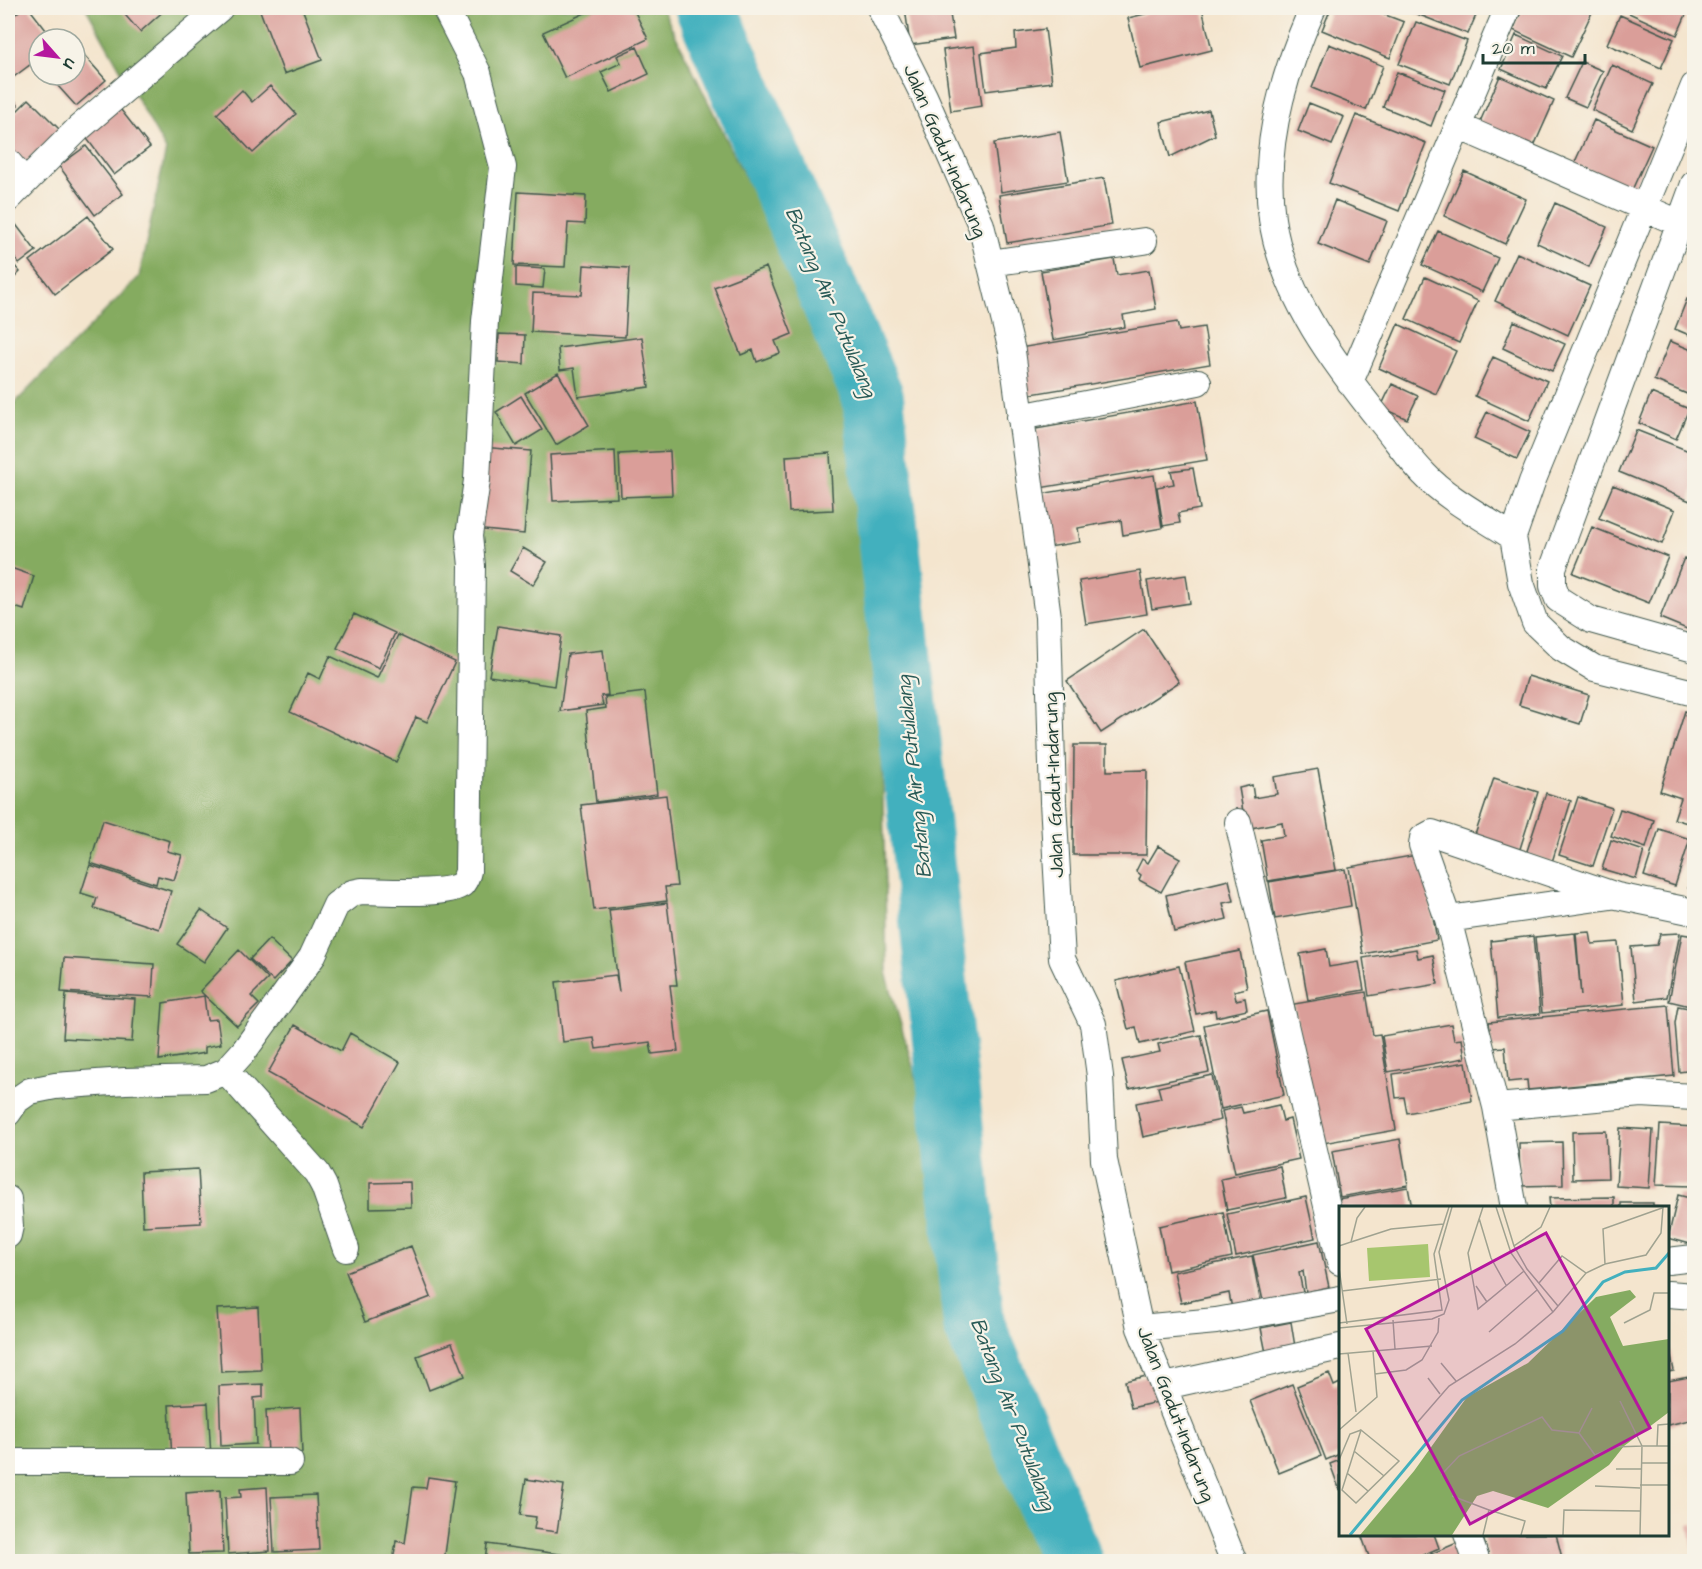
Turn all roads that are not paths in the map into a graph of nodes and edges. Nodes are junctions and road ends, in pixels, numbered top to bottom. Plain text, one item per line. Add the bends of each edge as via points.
1 (220, 8) edge
2 (445, 8) edge
3 (880, 8) edge
4 (1313, 8) edge
5 (1508, 8) edge
6 (1695, 86) edge
7 (1458, 126) junction
8 (8, 162) edge
9 (1695, 184) edge
10 (16, 191) edge
11 (1644, 207) junction
12 (1679, 223) junction
13 (1144, 242) dead end
14 (990, 263) junction
15 (1198, 382) dead end
16 (1350, 382) junction
17 (1020, 417) junction
18 (1513, 537) junction
19 (1695, 650) edge
20 (1695, 693) edge
21 (1238, 822) dead end
22 (1617, 896) junction
23 (1695, 912) edge
24 (1448, 919) junction
25 (226, 1071) junction
26 (1695, 1097) edge
27 (1496, 1107) junction
28 (8, 1113) edge
29 (8, 1199) edge
30 (1514, 1206) edge
31 (8, 1235) edge
32 (346, 1249) dead end
33 (1339, 1253) edge
34 (1695, 1258) edge
35 (1669, 1261) edge
36 (1669, 1294) edge
37 (1695, 1296) edge
38 (1339, 1299) edge
39 (1140, 1328) junction
40 (1339, 1347) edge
41 (1164, 1386) junction
42 (8, 1462) edge
43 (290, 1462) dead end
44 (1468, 1536) edge
45 (1234, 1562) edge
46 (1477, 1562) edge

1 - 10 street via 79,128
2 - 25 street via 478,73 503,167 485,321 477,480 470,536 468,871 461,885 441,891 362,891 343,898 336,904 312,957
3 - 14 street, Jalan Gadut-Indarung via 981,225
4 - 16 street via 1275,124 1270,172 1272,219 1282,267 1308,319
5 - 7 street
6 - 11 street
7 - 11 street
7 - 16 street
8 - 10 street
9 - 12 street
11 - 12 street
11 - 18 street
12 - 19 street via 1553,568 1553,586 1558,599 1591,620
13 - 14 street
14 - 17 street, Jalan Gadut-Indarung via 1012,351
15 - 17 street
16 - 18 street via 1424,475
17 - 39 street, Jalan Gadut-Indarung via 1048,616 1062,959 1093,1024 1104,1160
18 - 20 street via 1521,583 1535,623 1561,648 1594,668
21 - 33 street
22 - 23 street
22 - 24 street
22 - 24 street via 1432,833 1423,838 1422,845
24 - 27 street
25 - 28 street via 206,1079 55,1086 30,1091
25 - 32 street via 317,1173
26 - 27 street via 1641,1094
27 - 30 street
29 - 31 street
34 - 35 street
36 - 37 street
38 - 39 street via 1216,1321
39 - 41 street, Jalan Gadut-Indarung
40 - 41 street
41 - 45 street, Jalan Gadut-Indarung
42 - 43 street
44 - 46 street

